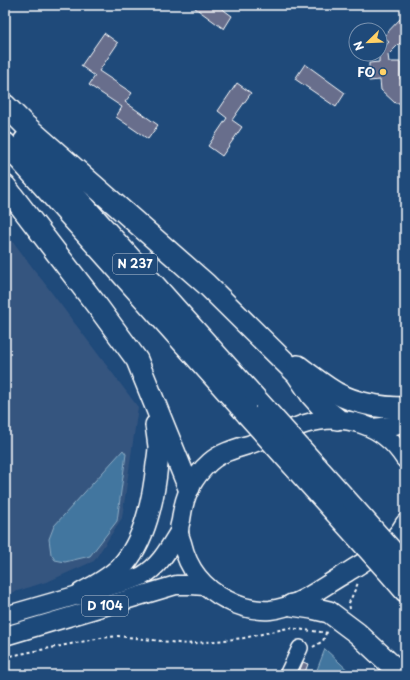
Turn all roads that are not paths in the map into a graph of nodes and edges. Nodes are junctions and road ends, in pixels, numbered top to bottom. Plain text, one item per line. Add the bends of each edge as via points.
1 (5, 105) edge
2 (5, 118) edge
3 (5, 143) edge
4 (5, 186) edge
5 (265, 342) junction
6 (151, 396) junction
7 (405, 408) edge
8 (256, 412) junction
9 (337, 419) junction
10 (405, 422) edge
11 (372, 428) junction
12 (405, 459) edge
13 (189, 488) junction
14 (405, 523) edge
15 (179, 532) junction
16 (397, 565) edge
17 (205, 586) junction
18 (405, 591) edge
19 (81, 594) junction
20 (292, 605) junction
21 (5, 616) edge
22 (5, 636) edge
23 (300, 648) road end
24 (287, 675) edge
25 (402, 675) edge

1 - 5 highway via 206,284
2 - 8 highway, N 237
3 - 8 highway, N 237
4 - 6 highway via 137,360
5 - 7 highway via 338,393 374,405
5 - 9 highway via 297,374 322,407
6 - 13 highway
6 - 19 highway via 159,446 156,476 143,529 129,558 121,567
8 - 16 highway, N 237, bridge
9 - 11 main road
9 - 13 main road via 314,422 228,452 207,465
10 - 11 main road
11 - 12 main road via 388,438
13 - 15 main road via 182,509
14 - 20 main road via 390,543 370,558
15 - 17 main road via 187,561
15 - 19 main road, D 104 via 151,570 127,581
16 - 18 highway, N 237
17 - 20 main road via 236,605 255,610 271,610
17 - 22 main road, D 104 via 176,585
19 - 21 main road, D 104
20 - 25 highway via 329,612 357,633
23 - 24 street

